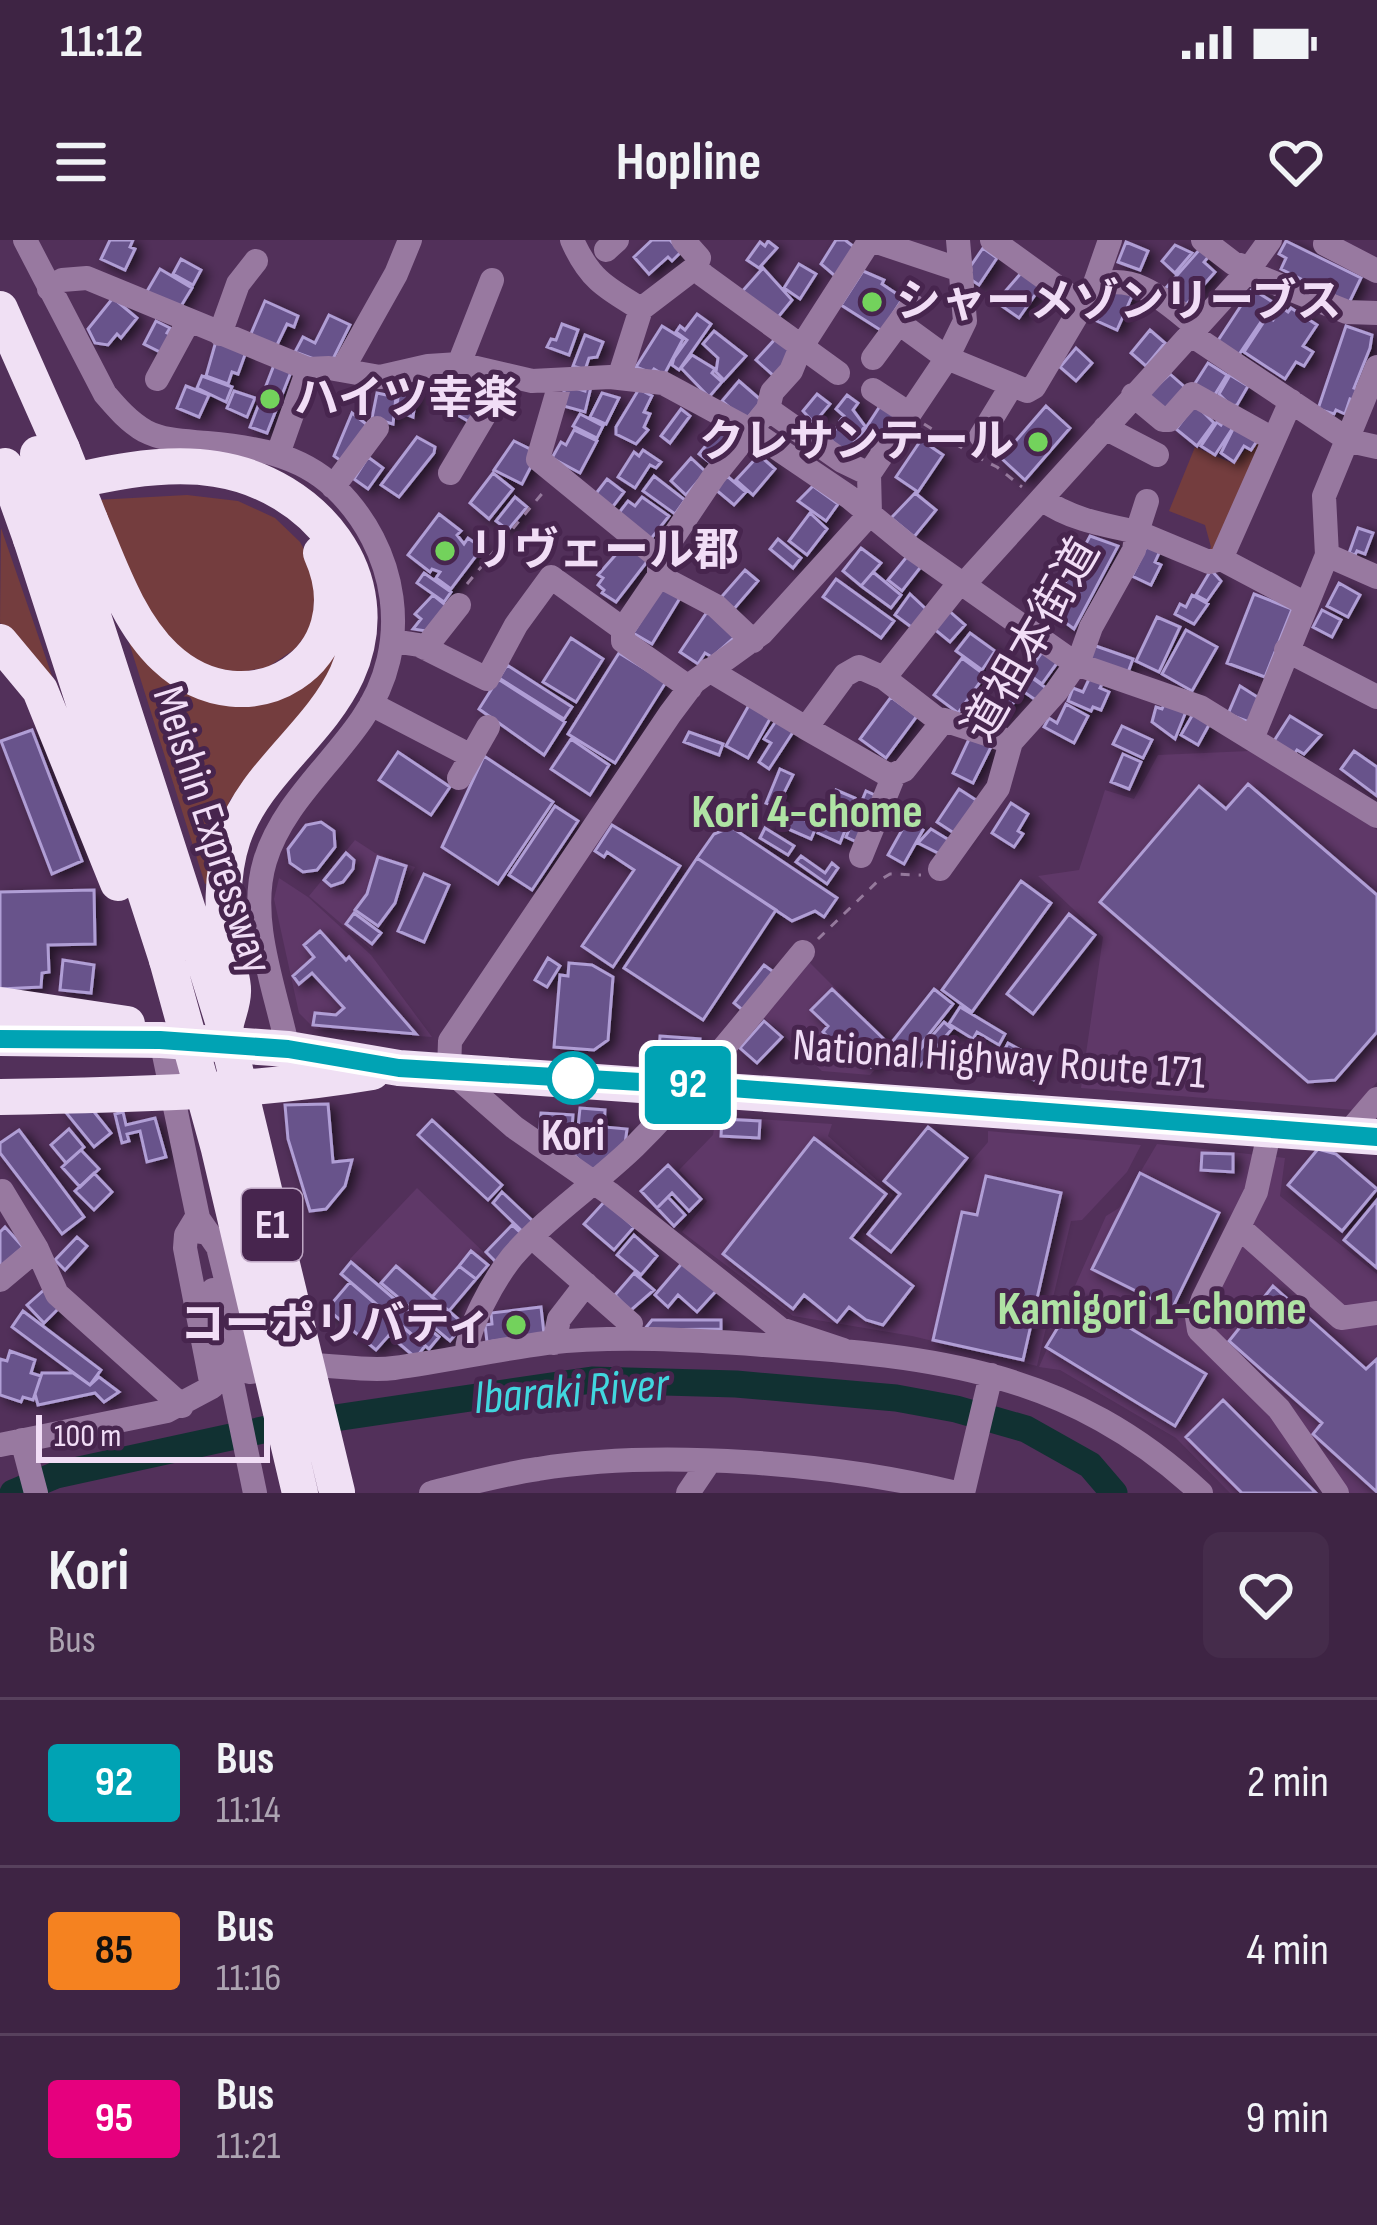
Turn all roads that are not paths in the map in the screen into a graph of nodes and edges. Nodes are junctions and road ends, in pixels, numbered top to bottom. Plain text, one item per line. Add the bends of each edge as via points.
1 (26, 240) edge
2 (410, 240) edge
3 (572, 240) edge
4 (870, 240) edge
5 (958, 240) edge
6 (992, 240) edge
7 (1110, 240) edge
8 (1202, 240) edge
9 (1270, 240) edge
10 (1327, 240) edge
11 (698, 251) edge
12 (256, 262) dead end
13 (961, 269) junction
14 (1248, 270) junction
15 (1377, 271) edge
16 (492, 280) dead end
17 (49, 290) junction
18 (1088, 296) junction
19 (0, 309) edge
20 (641, 309) junction
21 (1377, 313) edge
22 (188, 322) junction
23 (1193, 331) junction
24 (220, 334) junction
25 (0, 345) edge
26 (800, 349) junction
27 (873, 358) dead end
28 (947, 358) junction
29 (459, 364) junction
30 (1377, 368) edge
31 (308, 369) junction
32 (342, 370) junction
33 (838, 373) dead end
34 (507, 377) junction
35 (619, 378) junction
36 (158, 379) dead end
37 (561, 380) junction
38 (1012, 385) junction
39 (873, 390) dead end
40 (1132, 395) junction
41 (1291, 401) junction
42 (768, 409) junction
43 (908, 413) junction
44 (377, 428) dead end
45 (1105, 428) junction
46 (751, 430) junction
47 (981, 436) dead end
48 (1273, 439) junction
49 (1350, 440) junction
50 (1377, 447) edge
51 (278, 454) junction
52 (1157, 454) dead end
53 (21, 464) edge
54 (450, 473) dead end
55 (868, 474) junction
56 (334, 487) junction
57 (1040, 500) junction
58 (1147, 501) dead end
59 (870, 514) junction
60 (0, 516) edge
61 (62, 529) junction
62 (1137, 532) junction
63 (1327, 555) junction
64 (1221, 559) junction
65 (659, 567) junction
66 (1377, 577) edge
67 (963, 582) junction
68 (1306, 604) junction
69 (459, 605) road end
70 (623, 629) junction
71 (393, 641) junction
72 (753, 641) junction
73 (0, 642) edge
74 (425, 648) junction
75 (1286, 650) junction
76 (1076, 664) junction
77 (709, 670) junction
78 (884, 678) junction
79 (690, 688) junction
80 (1377, 698) edge
81 (371, 704) junction
82 (940, 722) junction
83 (488, 727) dead end
84 (806, 728) junction
85 (1252, 739) junction
86 (1011, 742) junction
87 (894, 776) junction
88 (1377, 816) edge
89 (861, 856) dead end
90 (940, 868) road end
91 (803, 952) road end
92 (186, 960) junction
93 (0, 1005) edge
94 (0, 1039) edge
95 (160, 1040) junction
96 (291, 1067) junction
97 (449, 1070) junction
98 (692, 1085) junction
99 (173, 1095) junction
100 (0, 1097) edge
101 (1377, 1099) edge
102 (1270, 1129) junction
103 (1362, 1136) edge
104 (595, 1184) junction
105 (2, 1191) edge
106 (1240, 1229) junction
107 (532, 1237) junction
108 (37, 1249) junction
109 (0, 1280) edge
110 (586, 1284) junction
111 (1377, 1313) edge
112 (631, 1324) dead end
113 (554, 1343) junction
114 (843, 1350) junction
115 (467, 1355) junction
116 (990, 1380) junction
117 (231, 1382) junction
118 (182, 1406) junction
119 (15, 1445) edge
120 (709, 1462) junction
121 (883, 1487) edge
122 (471, 1488) edge
123 (963, 1490) edge
124 (36, 1493) edge
125 (255, 1493) edge
126 (300, 1493) edge
127 (337, 1493) edge
128 (431, 1493) edge
129 (688, 1493) edge
130 (1201, 1493) edge
131 (1337, 1493) edge

1 - 17 street
2 - 32 street
3 - 20 street via 600,284
4 - 13 street
4 - 26 street
5 - 13 street
6 - 18 street
7 - 18 street
8 - 14 street
9 - 14 street
10 - 15 street
11 - 20 street
11 - 26 street
12 - 24 street via 238,284
13 - 28 street via 965,321
14 - 21 street via 1347,313
14 - 23 street
16 - 29 street
17 - 22 street via 87,278
17 - 51 street via 105,394 144,430
18 - 23 street via 1107,282 1135,283
18 - 38 street via 1034,387
19 - 53 highway
20 - 35 street
22 - 24 street
22 - 36 street
23 - 40 street
23 - 41 street
24 - 31 street
25 - 53 highway, Meishin Expressway / E1
26 - 33 street
26 - 42 street
27 - 28 street via 905,314
28 - 38 street
28 - 43 street
29 - 32 street via 380,377
29 - 34 street
30 - 49 street
31 - 32 street
31 - 51 street
34 - 37 street
34 - 54 street
35 - 37 street
35 - 46 street via 663,383
37 - 65 street via 538,459
38 - 47 street
39 - 43 street
40 - 45 street
40 - 48 street via 1169,420 1192,394
41 - 48 street
41 - 49 street
42 - 46 street
42 - 55 street
43 - 55 street
44 - 56 street
45 - 52 street
45 - 57 street
46 - 59 street
46 - 65 street
48 - 64 street
49 - 50 street
49 - 63 street via 1324,496
51 - 56 street
53 - 61 highway, Meishin Expressway / E1, bridge
53 - 92 highway via 100,475 212,468 242,474 296,500 347,558 359,599 356,647 335,695 237,827 223,892
55 - 59 street
56 - 71 street via 382,553
57 - 62 street
57 - 67 street
58 - 62 street
59 - 67 street
59 - 72 street
60 - 61 highway via 141,485 236,490 284,512 319,549 334,595 324,638 294,674 273,685 206,684 151,641
61 - 92 highway, Meishin Expressway / E1
62 - 64 street, 道祖本街道 via 1209,562
62 - 76 street, 道祖本街道
63 - 66 street
63 - 68 street
64 - 68 street, 道祖本街道
65 - 70 street
65 - 72 street
67 - 76 street
67 - 78 street
68 - 75 street
69 - 74 street
70 - 74 street via 551,577 487,679
70 - 79 street via 622,640
71 - 74 street
71 - 81 street
72 - 77 street
73 - 92 highway via 40,690
75 - 80 street
75 - 85 street
76 - 85 street via 1184,699
76 - 86 street, 道祖本街道
77 - 79 street
77 - 84 street
78 - 82 street
78 - 84 street via 851,670
79 - 97 street via 450,1041
81 - 83 street via 464,766
81 - 96 street via 281,822 265,862 262,930
82 - 86 street
82 - 87 street
84 - 87 street
85 - 88 street
86 - 90 street, 道祖本街道 via 998,788
87 - 89 street
91 - 98 street
92 - 126 highway, Meishin Expressway / E1, bridge via 219,1149
92 - 127 highway, Meishin Expressway / E1, bridge via 225,1028
93 - 95 highway via 112,1019
94 - 95 highway, National Highway Route 171
95 - 96 highway, National Highway Route 171
95 - 99 street
96 - 97 highway, National Highway Route 171
96 - 99 highway, National Highway Route 171
97 - 98 highway, National Highway Route 171
97 - 104 street
98 - 102 highway, National Highway Route 171
98 - 104 street
99 - 100 highway, National Highway Route 171
99 - 117 street
101 - 103 street
102 - 103 highway, National Highway Route 171
102 - 106 street
104 - 107 street
104 - 114 street via 780,1329
105 - 108 street
106 - 111 street via 1341,1318
106 - 131 street via 1208,1287 1198,1330 1279,1409
107 - 110 street
107 - 115 street via 498,1275
108 - 109 street
108 - 118 street via 71,1310
110 - 112 street
110 - 113 street via 559,1319
113 - 114 street via 691,1339
113 - 115 street
114 - 116 street via 937,1362
115 - 117 street via 388,1370 301,1365
116 - 123 street
116 - 130 street via 1042,1390 1094,1413
117 - 118 street
117 - 125 street
118 - 119 street
119 - 124 street
120 - 121 street
120 - 122 street via 539,1468
120 - 129 street
121 - 123 street
122 - 128 street

